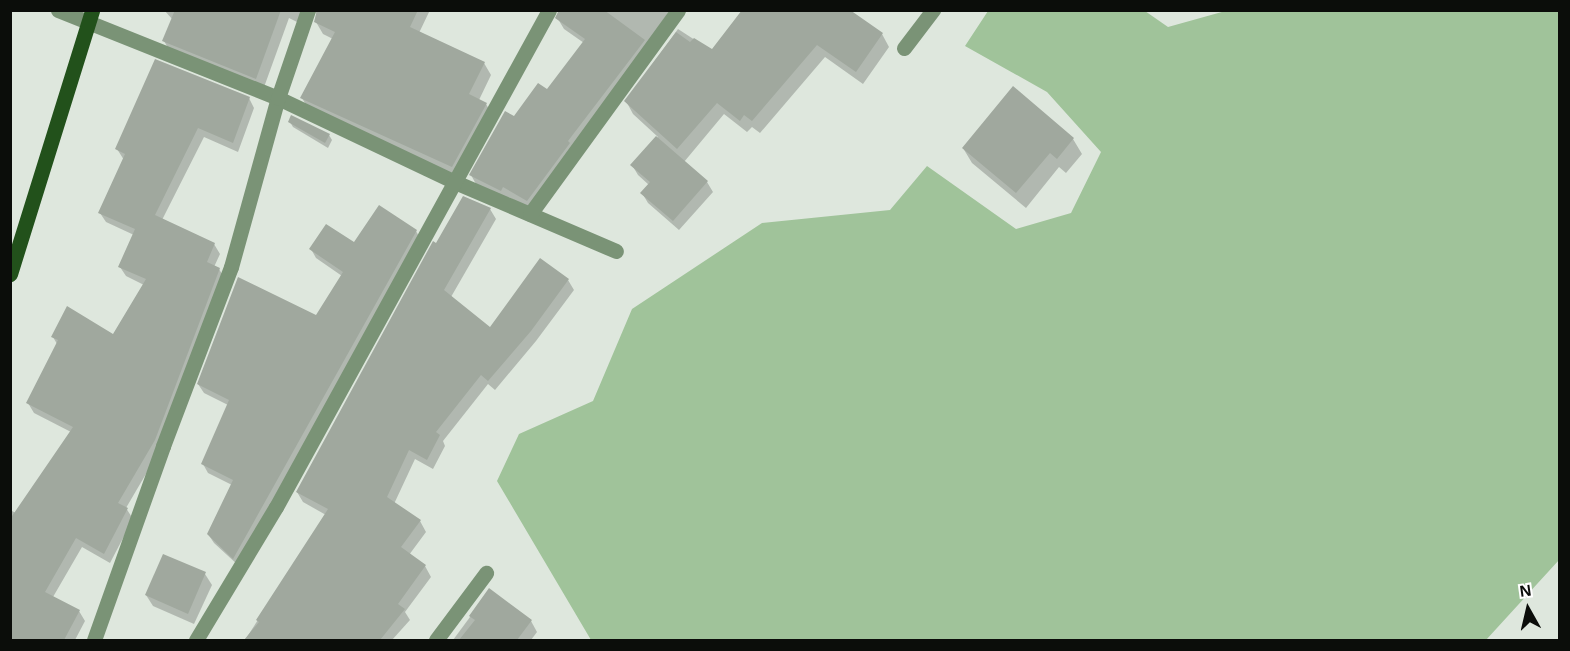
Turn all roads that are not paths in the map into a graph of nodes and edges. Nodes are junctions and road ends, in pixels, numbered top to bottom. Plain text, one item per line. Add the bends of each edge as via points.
1 (58, 10) edge
2 (308, 10) edge
3 (549, 10) edge
4 (678, 10) edge
5 (933, 10) edge
6 (90, 17) edge
7 (904, 48) dead end
8 (278, 99) junction
9 (455, 182) junction
10 (530, 213) junction
11 (616, 251) dead end
12 (10, 274) edge
13 (486, 573) dead end
14 (94, 640) edge
15 (196, 640) edge
16 (436, 640) edge

1 - 6 street
2 - 8 street
3 - 9 street
4 - 10 street
5 - 7 street
6 - 8 street
6 - 12 main road
8 - 9 street
8 - 14 street via 231,267
9 - 10 street
9 - 15 street via 276,507
10 - 11 street
13 - 16 street

